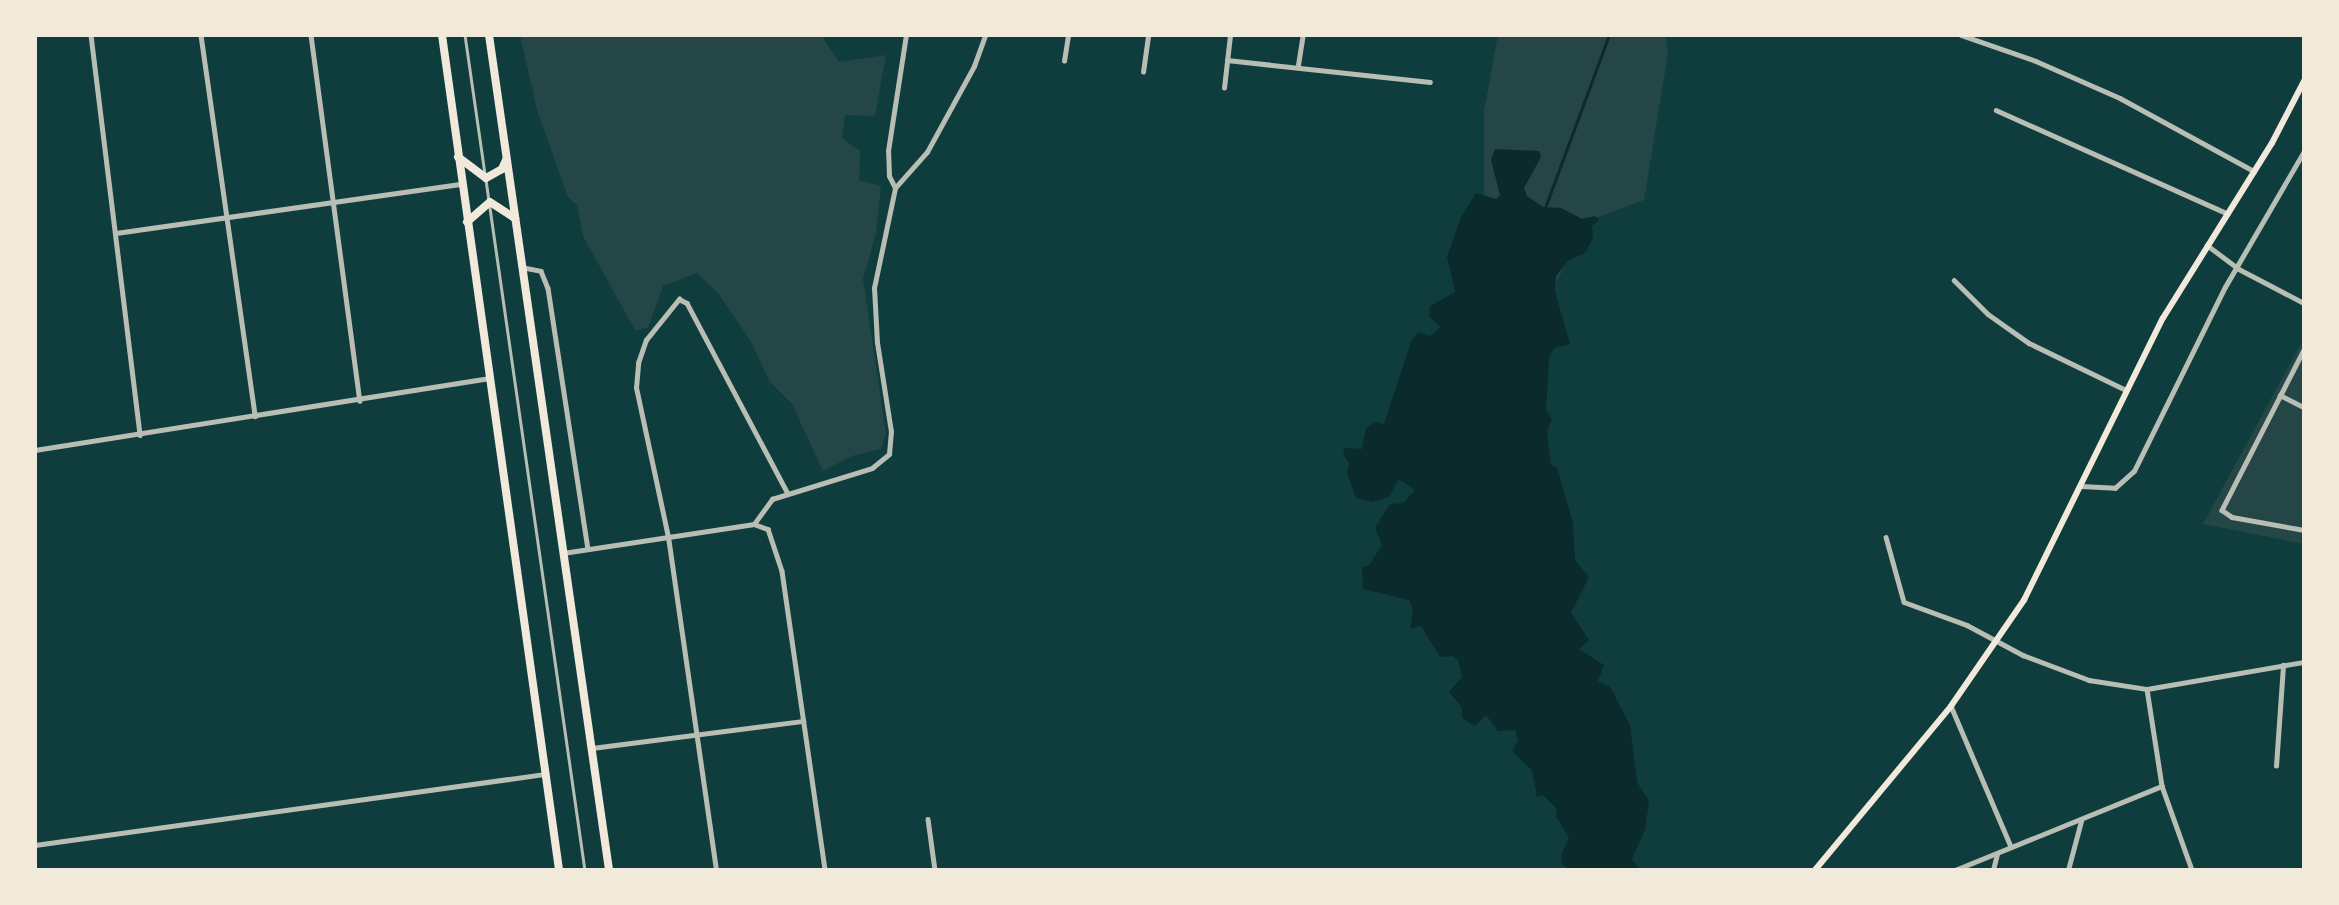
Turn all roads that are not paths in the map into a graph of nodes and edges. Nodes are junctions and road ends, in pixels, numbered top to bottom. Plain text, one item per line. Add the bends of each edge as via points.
1 (91, 35) edge
2 (201, 35) edge
3 (311, 35) edge
4 (442, 35) edge
5 (465, 35) edge
6 (489, 35) edge
7 (906, 35) edge
8 (985, 35) edge
9 (1068, 35) edge
10 (1149, 35) edge
11 (1230, 35) edge
12 (1303, 35) edge
13 (1961, 35) edge
14 (1227, 60) junction
15 (1064, 61) dead end
16 (1298, 66) junction
17 (1143, 72) dead end
18 (2304, 81) edge
19 (1430, 82) dead end
20 (1224, 88) dead end
21 (1996, 110) dead end
22 (2304, 151) edge
23 (458, 157) junction
24 (506, 160) junction
25 (2254, 172) junction
26 (486, 178) junction
27 (462, 184) junction
28 (895, 188) junction
29 (490, 202) junction
30 (336, 203) junction
31 (2228, 214) junction
32 (228, 218) junction
33 (515, 218) junction
34 (467, 222) junction
35 (116, 233) junction
36 (2207, 245) junction
37 (522, 267) junction
38 (2237, 268) junction
39 (1954, 280) dead end
40 (2304, 303) edge
41 (2304, 350) edge
42 (489, 378) junction
43 (2126, 390) junction
44 (2280, 395) junction
45 (360, 401) junction
46 (2304, 407) edge
47 (255, 416) junction
48 (139, 435) junction
49 (35, 450) edge
50 (2081, 486) junction
51 (787, 492) junction
52 (754, 524) junction
53 (2304, 530) edge
54 (668, 537) junction
55 (1886, 537) dead end
56 (588, 549) junction
57 (562, 553) junction
58 (1998, 641) junction
59 (2304, 662) edge
60 (2283, 665) junction
61 (2147, 689) junction
62 (1951, 706) junction
63 (803, 721) junction
64 (697, 735) junction
65 (592, 748) junction
66 (2276, 766) dead end
67 (545, 774) junction
68 (2162, 786) junction
69 (928, 819) dead end
70 (2081, 820) junction
71 (35, 845) edge
72 (2011, 847) junction
73 (1997, 853) junction
74 (559, 870) edge
75 (586, 870) edge
76 (609, 870) edge
77 (716, 870) edge
78 (825, 870) edge
79 (935, 870) edge
80 (1815, 870) edge
81 (1955, 870) edge
82 (1993, 870) edge
83 (2068, 870) edge
84 (2192, 870) edge

1 - 35 street
2 - 32 street
3 - 30 street
4 - 23 highway
5 - 26 lane
6 - 24 highway
7 - 28 street via 888,151 889,176
8 - 28 street via 983,48 927,152
9 - 15 street
10 - 17 street
11 - 14 street
12 - 16 street
13 - 25 street via 2120,98
14 - 16 street
14 - 20 street
16 - 19 street
18 - 25 main road
21 - 31 street
22 - 38 street
23 - 26 highway
23 - 27 highway
24 - 26 highway via 502,169
24 - 33 highway
25 - 31 main road
26 - 29 lane
27 - 30 street
27 - 34 highway
28 - 51 street via 874,288 891,449 873,468
29 - 33 highway
29 - 34 highway
29 - 75 lane
30 - 32 street
30 - 45 street
31 - 36 main road
32 - 35 street
32 - 47 street
33 - 37 highway
34 - 42 highway
35 - 48 street
36 - 38 street
36 - 43 main road
37 - 56 street via 541,271 548,288
37 - 57 highway
38 - 40 street
38 - 50 street via 2134,471 2115,488
39 - 43 street via 1975,303 2029,343
41 - 44 street
42 - 45 street
42 - 67 highway
43 - 50 main road
44 - 46 street
44 - 53 street via 2222,510 2232,517
45 - 47 street
47 - 48 street
48 - 49 street
50 - 58 main road via 2024,600
51 - 52 street via 764,505
51 - 54 street via 687,303 679,299 646,340 636,388
52 - 54 street
52 - 63 street via 768,529 777,546
54 - 56 street
54 - 64 street
55 - 58 street via 1904,602
56 - 57 street
57 - 65 highway
58 - 61 street via 2089,680
58 - 62 main road
59 - 60 street
60 - 61 street
60 - 66 street
61 - 68 street
62 - 72 street
62 - 80 main road
63 - 64 street
63 - 78 street
64 - 65 street
64 - 77 street
65 - 76 highway
67 - 71 street
67 - 74 highway
68 - 70 street
68 - 84 street
69 - 79 street
70 - 72 street
70 - 83 street
72 - 73 street
73 - 81 street
73 - 82 street

